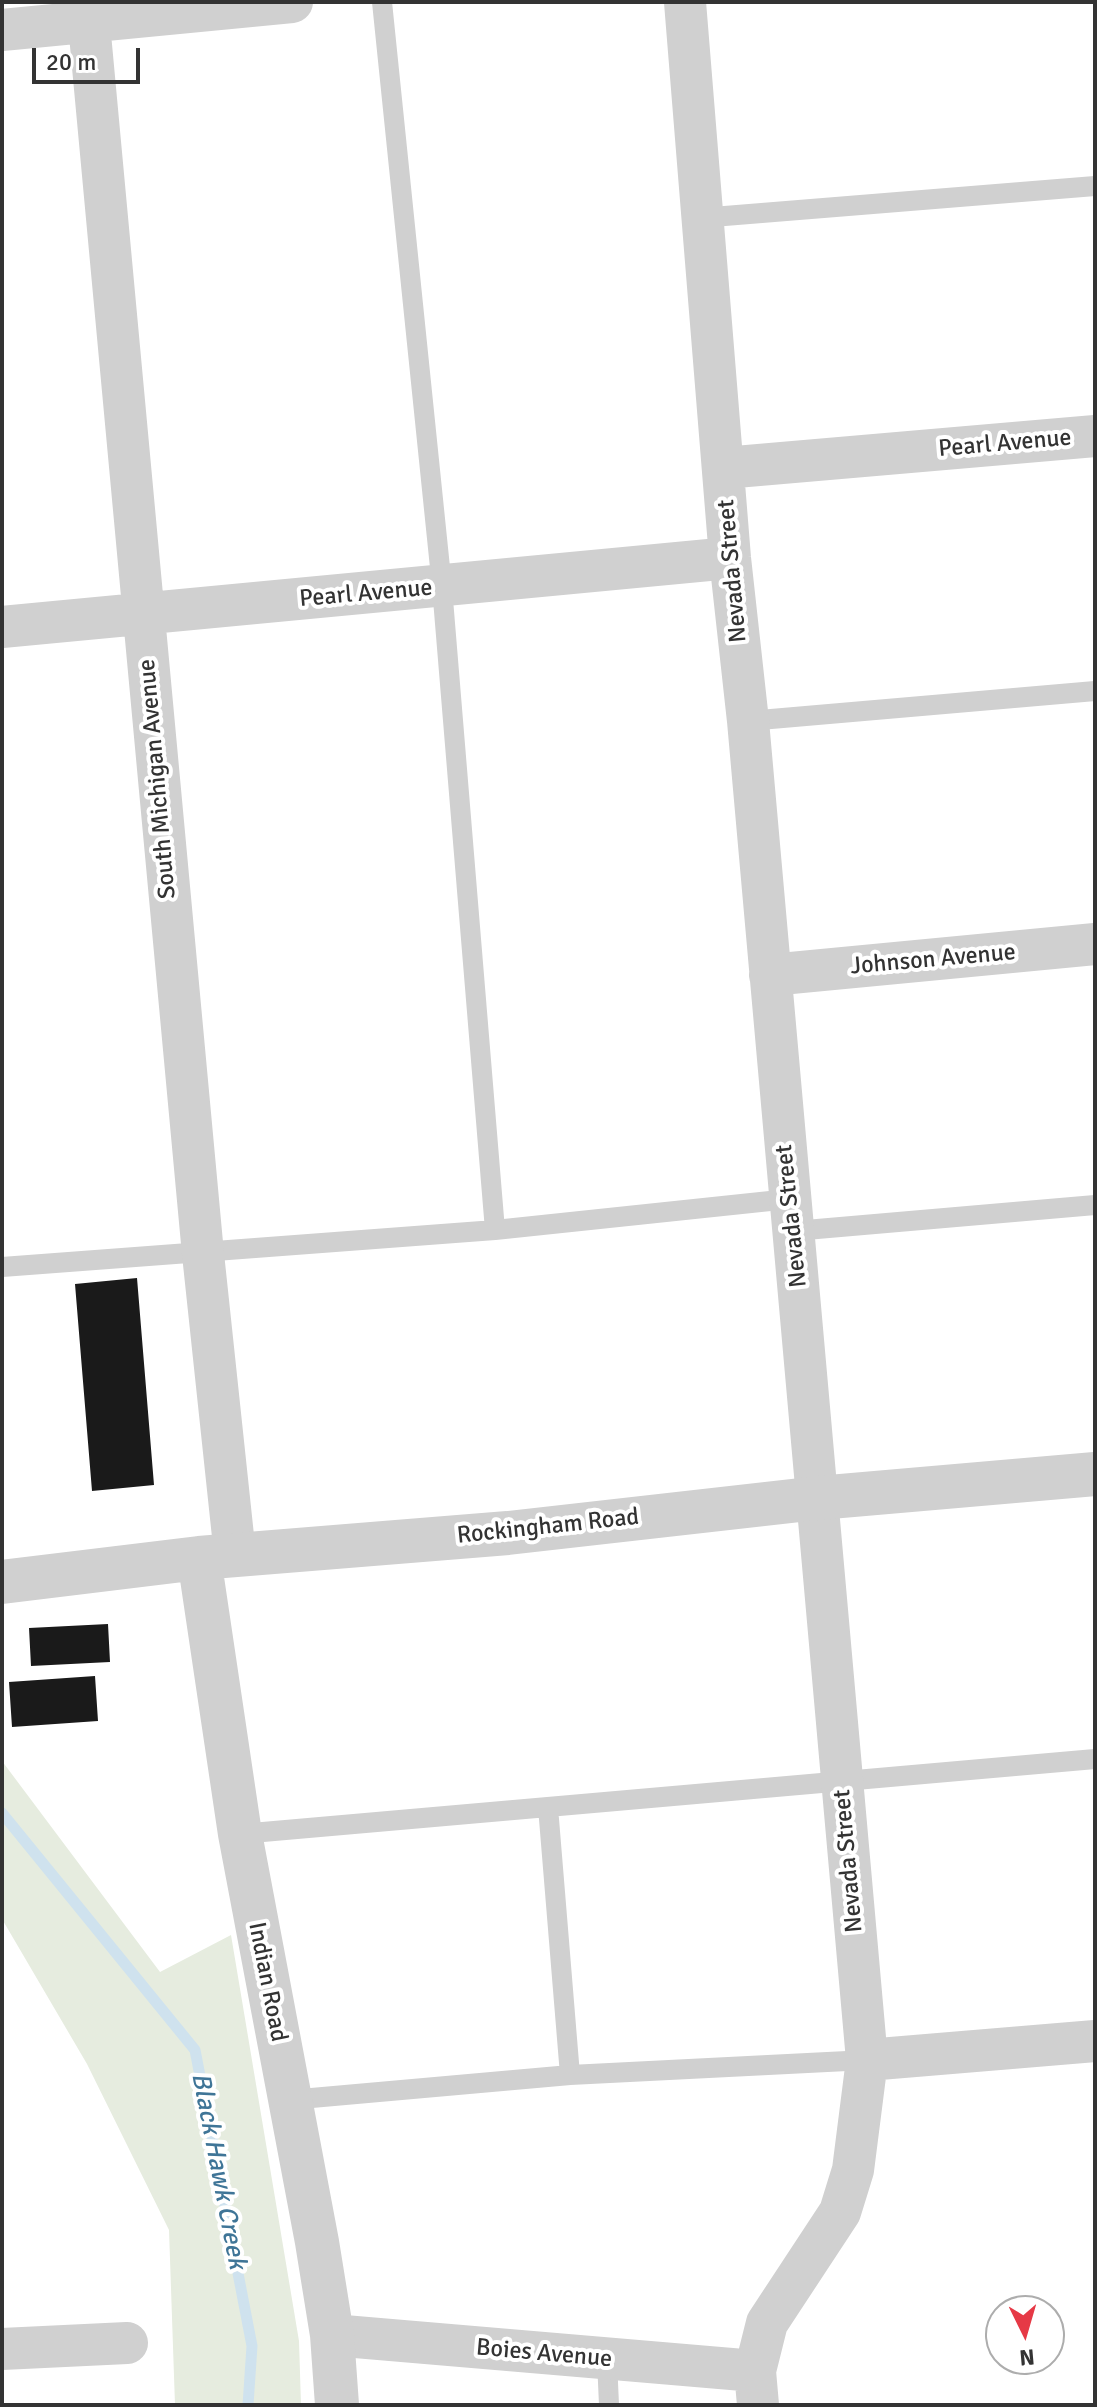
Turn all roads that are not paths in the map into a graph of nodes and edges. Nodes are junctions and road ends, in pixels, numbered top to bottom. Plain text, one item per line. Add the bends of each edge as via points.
1 (292, 2) edge
2 (382, 2) edge
3 (685, 2) edge
4 (88, 12) edge
5 (2, 30) edge
6 (1095, 186) edge
7 (700, 218) junction
8 (1095, 436) edge
9 (724, 468) junction
10 (730, 558) junction
11 (442, 587) junction
12 (142, 615) junction
13 (2, 627) edge
14 (1095, 691) edge
15 (748, 721) junction
16 (1095, 944) edge
17 (770, 975) junction
18 (1095, 1205) edge
19 (792, 1215) junction
20 (495, 1230) junction
21 (203, 1254) junction
22 (2, 1267) edge
23 (1095, 1474) edge
24 (818, 1498) junction
25 (217, 1556) junction
26 (2, 1582) edge
27 (1095, 1759) edge
28 (841, 1781) junction
29 (548, 1807) junction
30 (240, 1834) junction
31 (1095, 2041) edge
32 (867, 2060) junction
33 (570, 2075) junction
34 (289, 2100) junction
35 (332, 2335) junction
36 (127, 2343) dead end
37 (2, 2349) edge
38 (607, 2360) junction
39 (757, 2388) edge
40 (337, 2405) edge
41 (609, 2405) edge

1 - 4 street
2 - 11 lane
3 - 7 street, Nevada Street
4 - 5 street
4 - 12 street, South Michigan Avenue
6 - 7 lane
7 - 9 street, Nevada Street
8 - 9 street, Pearl Avenue
9 - 10 street, Nevada Street
10 - 11 street, Pearl Avenue
10 - 15 street, Nevada Street
11 - 12 street, Pearl Avenue
11 - 20 lane
12 - 13 street, Pearl Avenue
12 - 21 street, South Michigan Avenue
14 - 15 lane
15 - 17 street, Nevada Street
16 - 17 street, Johnson Avenue
17 - 19 street, Nevada Street
18 - 19 lane
19 - 20 lane
19 - 24 street, Nevada Street
20 - 21 lane
21 - 22 lane
21 - 25 street, South Michigan Avenue
23 - 24 street, Rockingham Road
24 - 25 street, Rockingham Road via 508,1533
24 - 28 street, Nevada Street
25 - 26 street, Rockingham Road
25 - 30 street, Indian Road
27 - 28 lane
28 - 29 lane
28 - 32 street, Nevada Street
29 - 30 lane
29 - 33 lane
30 - 34 street, Indian Road
31 - 32 street
32 - 33 lane
32 - 39 street, Nevada Street via 853,2170 840,2212 767,2323
33 - 34 lane
34 - 35 street, Indian Road
35 - 38 street, Boies Avenue
35 - 40 street, Indian Road
36 - 37 street
38 - 39 street, Boies Avenue
38 - 41 lane

